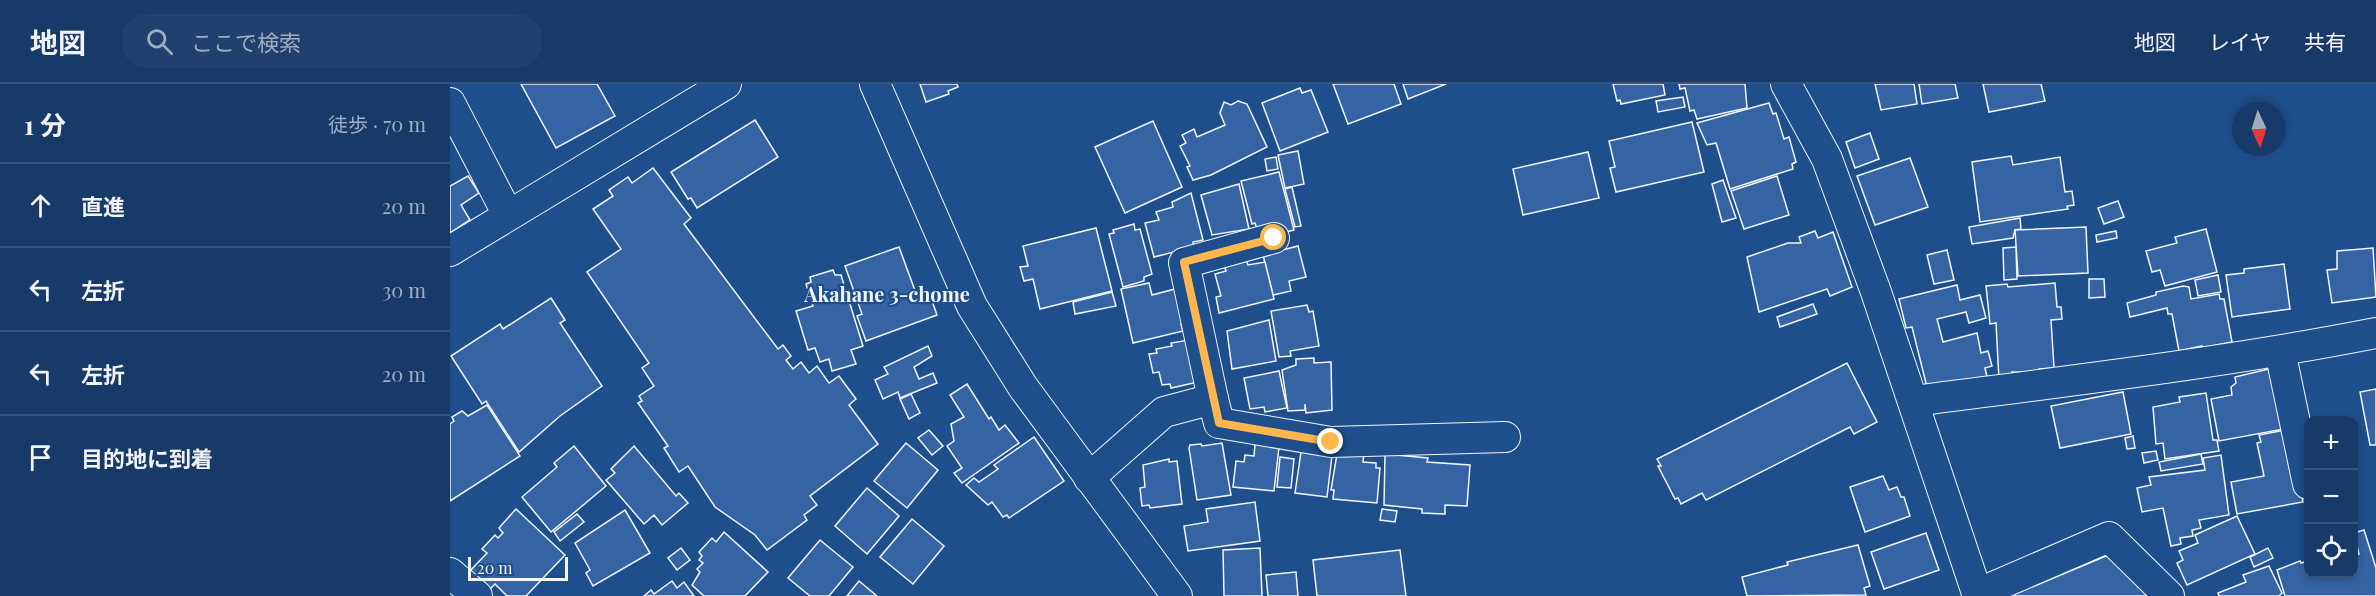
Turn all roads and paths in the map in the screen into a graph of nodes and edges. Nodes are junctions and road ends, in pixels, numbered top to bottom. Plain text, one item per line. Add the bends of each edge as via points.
1 (726, 84) edge
2 (874, 84) edge
3 (1786, 84) edge
4 (450, 103) edge
5 (508, 215) junction
6 (1274, 238) dead end
7 (450, 250) edge
8 (2376, 333) edge
9 (2280, 351) junction
10 (1213, 399) junction
11 (1914, 401) junction
12 (1505, 437) dead end
13 (2305, 470) edge
14 (1089, 478) junction
15 (450, 573) edge
16 (1978, 595) edge
17 (477, 596) edge
18 (1177, 596) edge
19 (2169, 596) edge

1 - 5 street
2 - 14 street via 972,306 1023,387
3 - 11 street via 1827,159
4 - 5 street
5 - 7 street
6 - 10 street via 1184,262
8 - 9 street
9 - 11 street
9 - 13 street
10 - 12 street via 1219,423 1331,442
10 - 14 street via 1164,412
11 - 16 street
14 - 18 street
15 - 17 street
16 - 19 street via 2109,537

